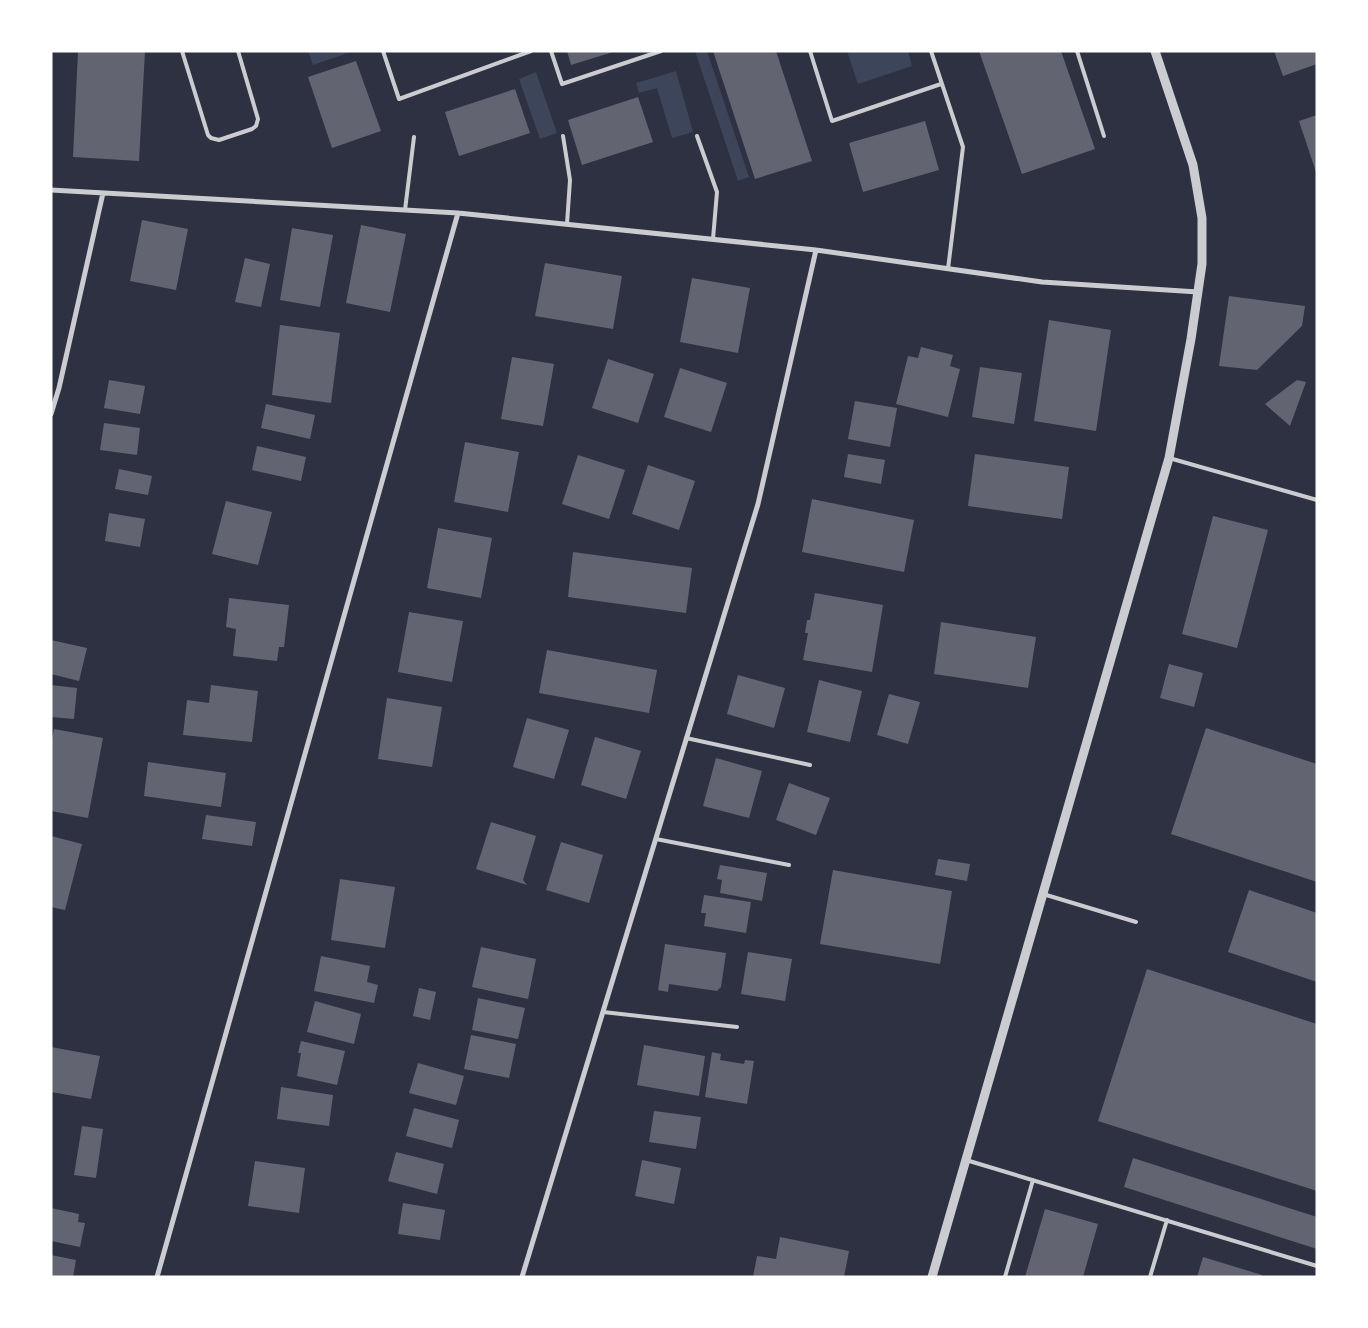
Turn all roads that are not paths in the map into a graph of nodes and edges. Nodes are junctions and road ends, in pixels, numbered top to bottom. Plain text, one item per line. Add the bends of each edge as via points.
1 (182, 51) edge
2 (238, 51) edge
3 (383, 51) edge
4 (531, 51) edge
5 (552, 51) edge
6 (661, 51) edge
7 (810, 51) edge
8 (931, 51) edge
9 (1077, 51) edge
10 (1155, 51) edge
11 (942, 84) junction
12 (564, 136) dead end
13 (697, 136) dead end
14 (1104, 136) dead end
15 (414, 137) dead end
16 (51, 190) edge
17 (103, 193) junction
18 (405, 210) junction
19 (458, 212) junction
20 (567, 224) junction
21 (713, 239) junction
22 (816, 250) junction
23 (948, 269) junction
24 (1198, 292) junction
25 (51, 414) edge
26 (1169, 458) junction
27 (1317, 500) edge
28 (686, 738) junction
29 (810, 765) dead end
30 (656, 839) junction
31 (789, 865) dead end
32 (1043, 894) junction
33 (1136, 922) dead end
34 (602, 1012) junction
35 (737, 1027) dead end
36 (966, 1160) junction
37 (1033, 1180) junction
38 (1167, 1220) junction
39 (1317, 1266) edge
40 (157, 1277) edge
41 (522, 1277) edge
42 (932, 1277) edge
43 (1005, 1277) edge
44 (1150, 1277) edge

1 - 2 lane via 208,135 219,140 252,130 258,119
3 - 4 lane via 399,99
5 - 6 lane via 562,84
7 - 11 lane via 832,121
8 - 11 lane
9 - 14 lane
10 - 24 street via 1193,165 1202,218
11 - 23 lane via 963,146
12 - 20 lane via 570,180
13 - 21 lane via 717,192
15 - 18 lane
16 - 17 street
17 - 18 street
17 - 25 street
18 - 19 street
19 - 20 street
19 - 40 street
20 - 21 street
21 - 22 street
22 - 23 street
22 - 28 street via 758,504
23 - 24 street via 1042,282
24 - 26 street
26 - 27 lane
26 - 32 street
28 - 29 lane
28 - 30 street
30 - 31 lane
30 - 34 street
32 - 33 lane
32 - 36 street
34 - 35 lane
34 - 41 street
36 - 37 lane
36 - 42 street
37 - 38 lane
37 - 43 lane
38 - 39 lane
38 - 44 lane

